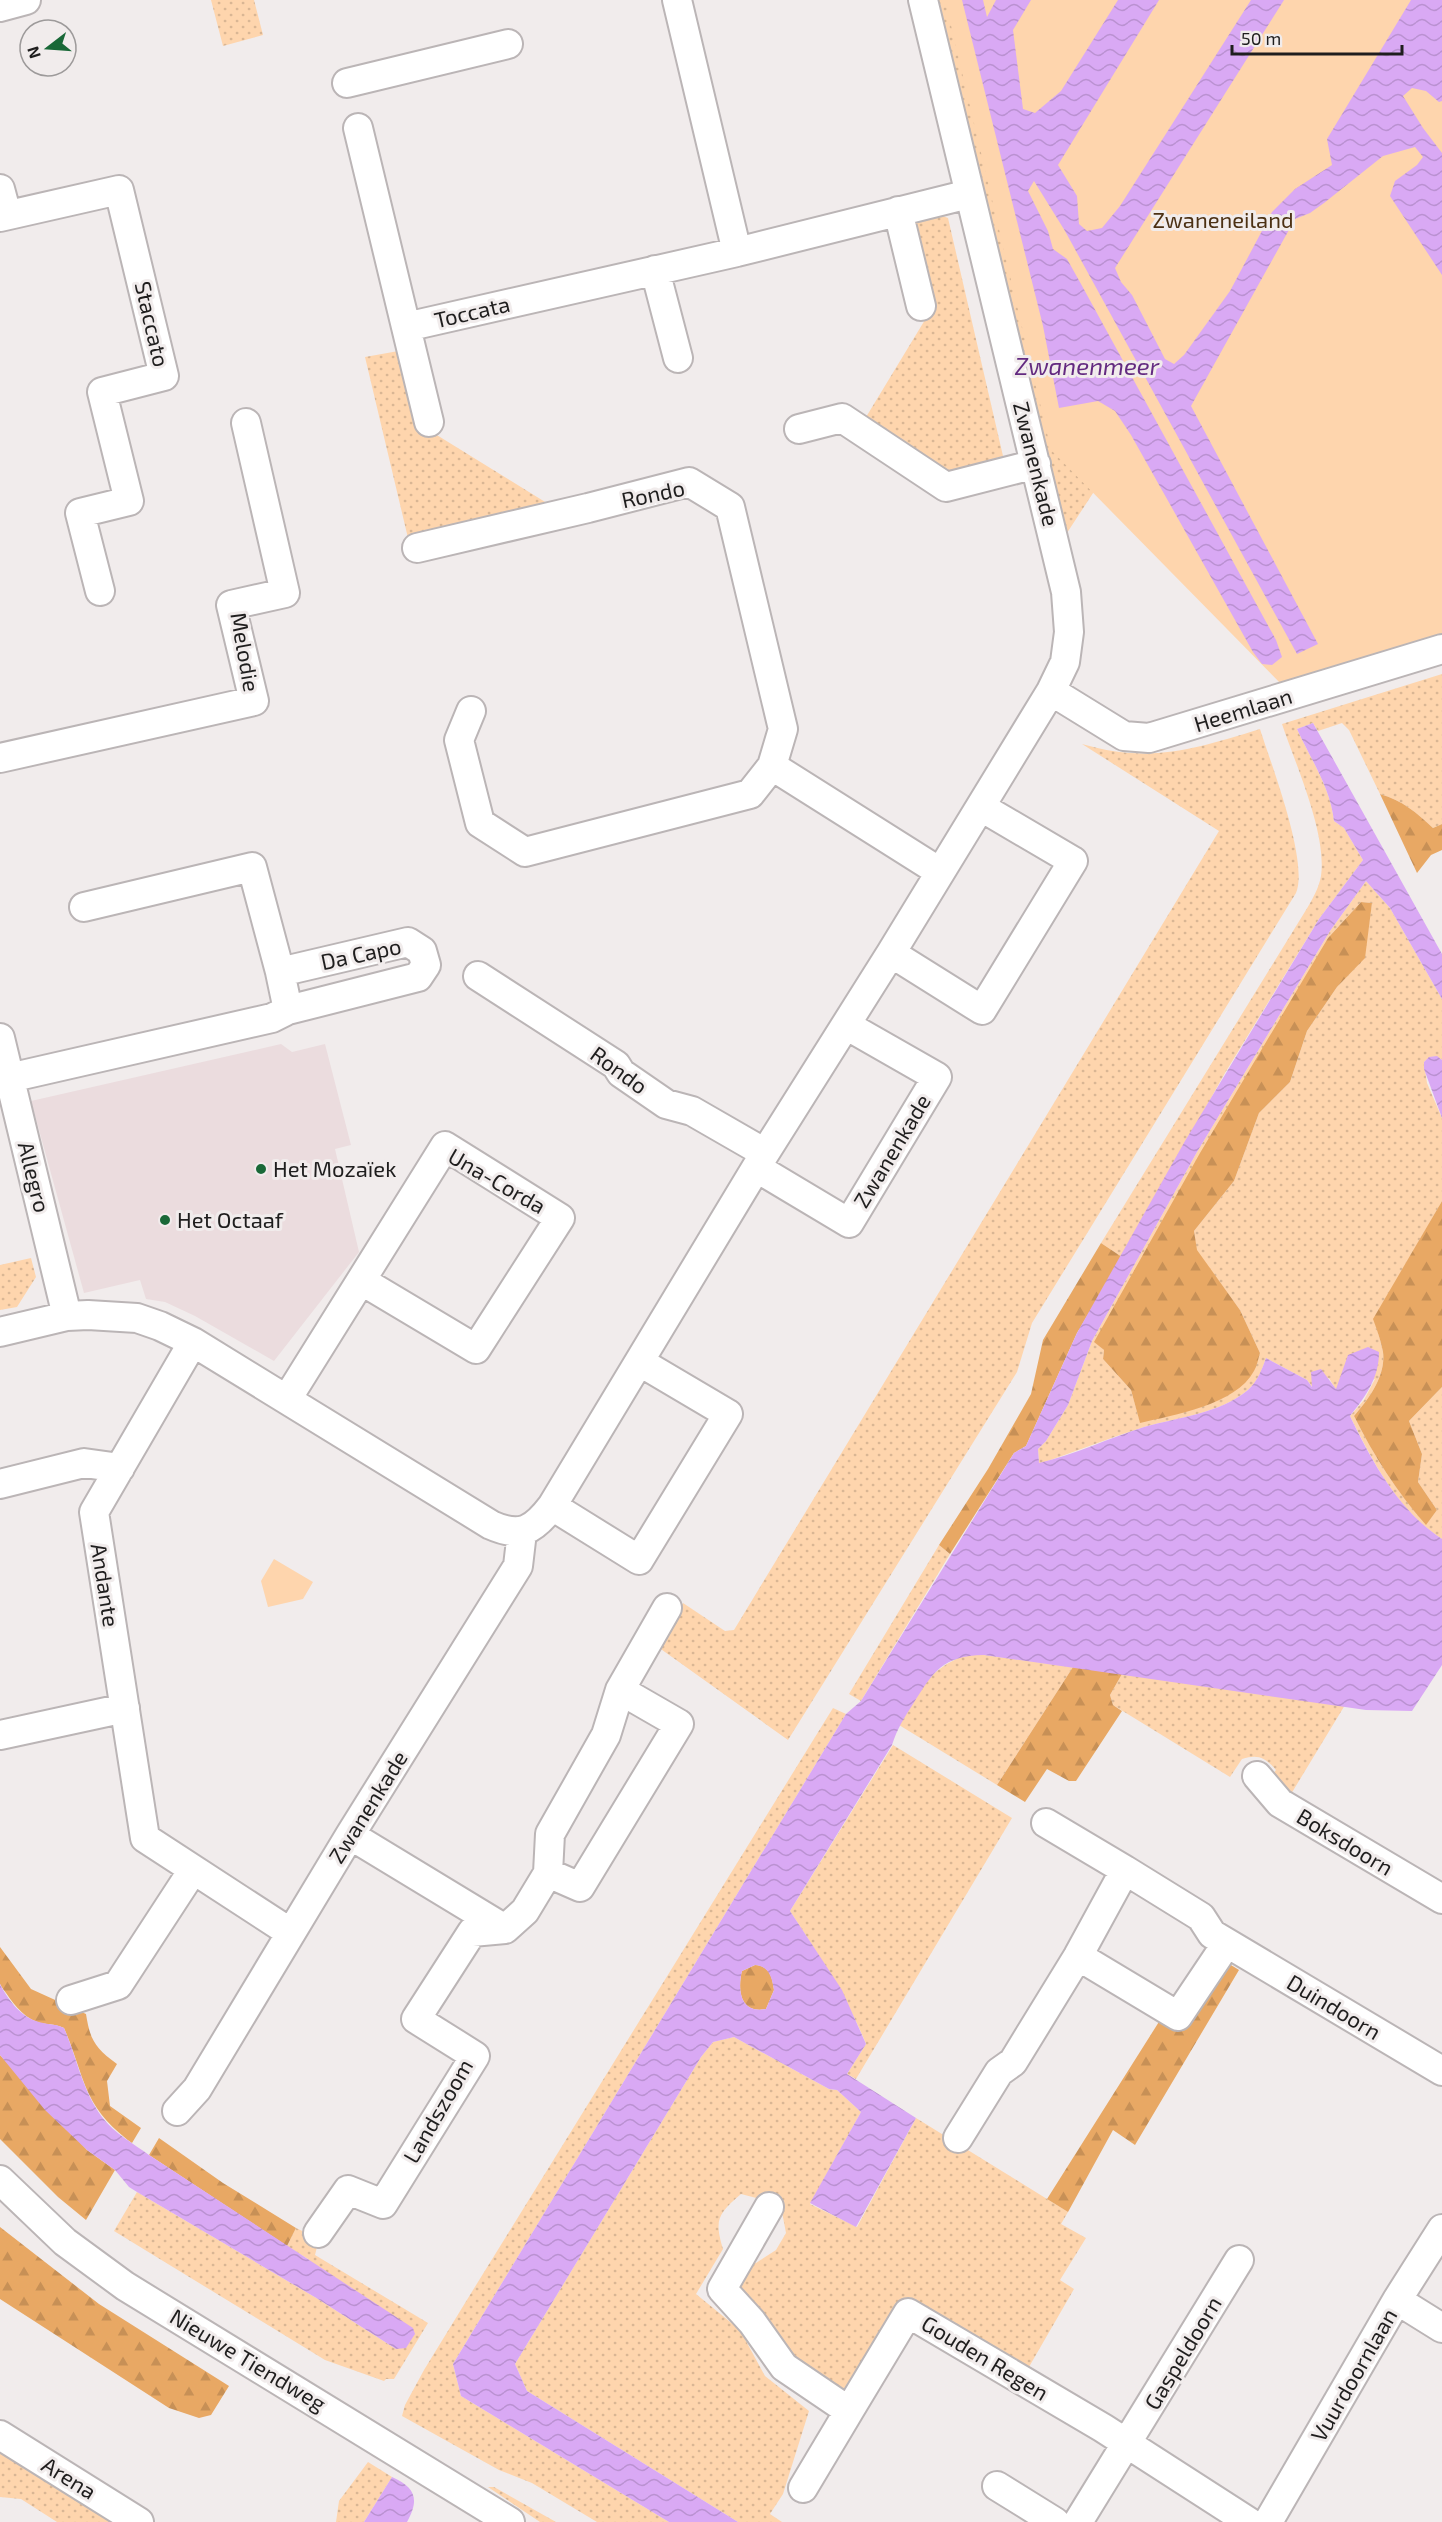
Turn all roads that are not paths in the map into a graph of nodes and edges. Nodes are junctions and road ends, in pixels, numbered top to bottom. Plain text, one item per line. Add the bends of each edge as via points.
1 (26, 0) edge
2 (677, 0) edge
3 (923, 0) edge
4 (0, 7) edge
5 (508, 44) dead end
6 (347, 82) dead end
7 (358, 128) dead end
8 (969, 194) junction
9 (2, 207) edge
10 (898, 211) junction
11 (737, 252) junction
12 (655, 270) junction
13 (921, 306) dead end
14 (406, 327) junction
15 (678, 358) dead end
16 (429, 422) dead end
17 (246, 423) dead end
18 (799, 429) dead end
19 (1036, 464) junction
20 (417, 548) dead end
21 (100, 591) dead end
22 (1442, 649) edge
23 (1051, 691) junction
24 (471, 711) dead end
25 (0, 758) edge
26 (772, 766) junction
27 (981, 807) junction
28 (940, 872) junction
29 (84, 907) dead end
30 (891, 953) junction
31 (280, 972) junction
32 (478, 976) dead end
33 (288, 1010) junction
34 (846, 1025) junction
35 (0, 1038) edge
36 (9, 1078) junction
37 (761, 1161) junction
38 (362, 1281) junction
39 (67, 1316) junction
40 (0, 1332) edge
41 (193, 1342) junction
42 (640, 1362) junction
43 (287, 1400) junction
44 (120, 1467) junction
45 (0, 1484) edge
46 (552, 1506) junction
47 (522, 1532) junction
48 (667, 1608) dead end
49 (620, 1690) junction
50 (125, 1708) junction
51 (0, 1735) edge
52 (1257, 1776) dead end
53 (1046, 1823) dead end
54 (350, 1835) junction
55 (193, 1870) junction
56 (1125, 1870) junction
57 (548, 1873) junction
58 (1442, 1899) edge
59 (505, 1929) junction
60 (291, 1933) junction
61 (1227, 1943) junction
62 (1078, 1956) junction
63 (71, 2000) dead end
64 (1442, 2071) edge
65 (177, 2111) dead end
66 (958, 2138) dead end
67 (0, 2180) edge
68 (769, 2207) dead end
69 (1442, 2229) edge
70 (318, 2233) dead end
71 (1239, 2260) dead end
72 (1397, 2300) junction
73 (1442, 2328) edge
74 (849, 2411) junction
75 (0, 2435) edge
76 (1127, 2445) junction
77 (997, 2486) dead end
78 (803, 2488) dead end
79 (139, 2522) edge
80 (510, 2522) edge
81 (1055, 2522) edge
82 (1078, 2522) edge
83 (1249, 2522) edge
84 (1268, 2522) edge

1 - 4 street
2 - 11 street
3 - 8 street, Zwanenkade
5 - 6 street
7 - 14 street, Toccata
8 - 10 street, Toccata
8 - 19 street, Zwanenkade
9 - 21 street, Staccato via 119,190 122,201 164,376 102,392 129,501 80,513
10 - 11 street, Toccata
10 - 13 street
11 - 12 street, Toccata
12 - 14 street, Toccata
12 - 15 street
14 - 16 street
17 - 25 street, Melodie via 285,593 231,606 254,701
18 - 19 street via 842,418 946,487
19 - 23 street, Zwanenkade via 1066,592 1069,632 1065,662
20 - 26 street, Rondo via 689,482 730,507 783,729
22 - 23 street, Heemlaan via 1149,738 1124,736
23 - 27 street, Zwanenkade
24 - 26 street, Rondo via 459,740 480,823 525,852 750,794
26 - 28 street
27 - 28 street, Zwanenkade
27 - 30 street via 1073,861 982,1010
28 - 30 street, Zwanenkade
29 - 31 street via 252,867
30 - 34 street, Zwanenkade
31 - 33 street
31 - 33 street, Da Capo via 408,942 422,951 426,965 418,978
32 - 37 street, Rondo via 616,1065 621,1073 666,1104 692,1111
33 - 36 street, Da Capo via 272,1018
34 - 37 street, Zwanenkade
34 - 37 street, Zwanenkade via 937,1077 849,1223
35 - 36 street, Allegro
36 - 39 street, Allegro
37 - 42 street, Zwanenkade
38 - 38 street, Una-Corda via 476,1349 560,1218 445,1146
38 - 43 street, Una-Corda
39 - 40 street
39 - 41 street via 137,1318
41 - 43 street
41 - 44 street, Andante
42 - 46 street, Zwanenkade
42 - 46 street via 728,1414 639,1560
43 - 47 street via 491,1525 506,1532
44 - 45 street via 84,1463
44 - 50 street, Andante via 94,1512
46 - 47 street, Zwanenkade via 543,1518
47 - 54 street, Zwanenkade via 518,1566
48 - 49 street
49 - 57 street via 606,1735 550,1833
49 - 57 street via 679,1724 580,1887
50 - 51 street
50 - 55 street, Andante via 145,1838
52 - 58 street, Boksdoorn via 1280,1803
53 - 56 street, Duindoorn
54 - 59 street
54 - 60 street, Zwanenkade
55 - 60 street, Andante
55 - 63 street via 118,1985
56 - 61 street, Duindoorn via 1201,1917 1212,1934
56 - 62 street
57 - 59 street via 525,1911
59 - 70 street, Landszoom via 472,1932 416,2019 475,2056 383,2204 348,2190
60 - 65 street, Zwanenkade via 197,2089
61 - 62 street via 1178,2016
61 - 64 street, Duindoorn
62 - 66 street via 1013,2062 999,2072
67 - 80 street, Nieuwe Tiendweg via 65,2242 125,2286
68 - 74 street via 722,2289 784,2367
69 - 72 street, Vuurdoornlaan
71 - 76 street, Gaspeldoorn
72 - 73 street
72 - 84 street, Vuurdoornlaan
74 - 76 street, Gouden Regen via 908,2313
74 - 78 street, Gouden Regen
75 - 79 street, Arena
76 - 82 street
76 - 83 street, Gouden Regen
77 - 81 street

